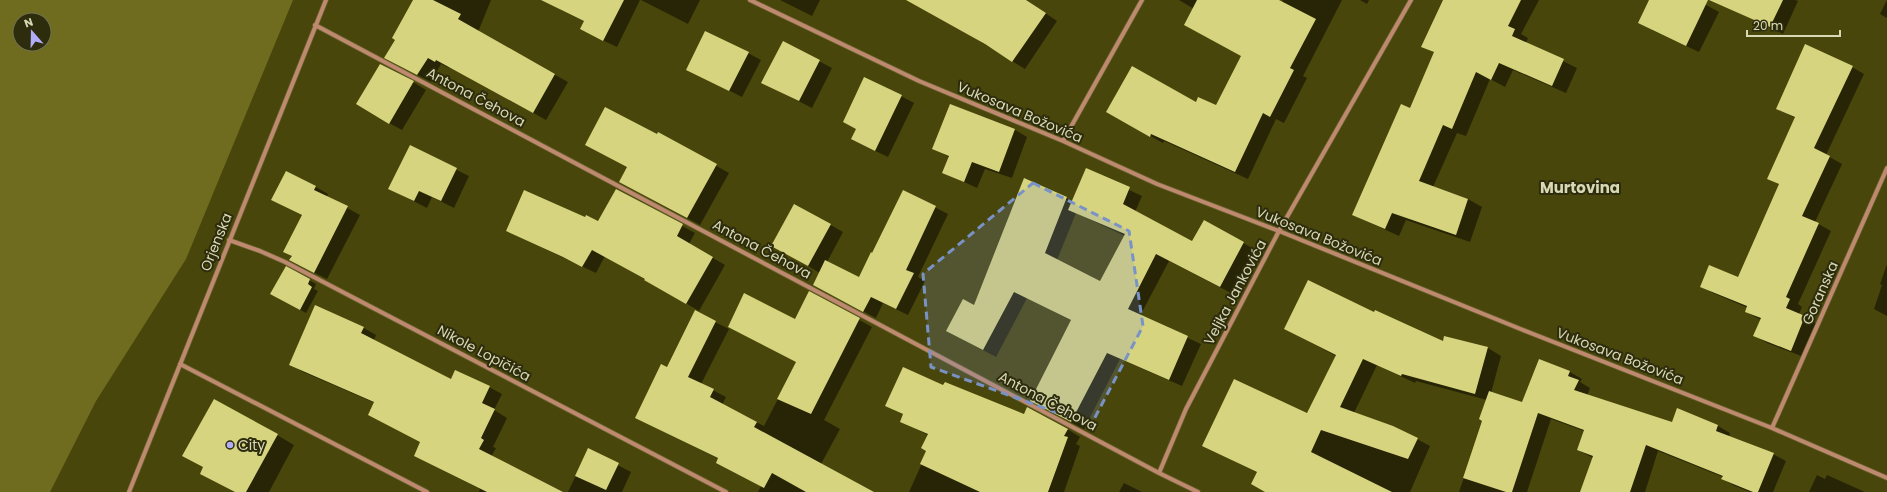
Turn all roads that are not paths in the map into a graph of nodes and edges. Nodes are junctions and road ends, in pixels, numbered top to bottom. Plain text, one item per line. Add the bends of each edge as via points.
1 (326, 0) edge
2 (750, 0) edge
3 (1142, 0) edge
4 (1411, 0) edge
5 (315, 25) junction
6 (1063, 141) junction
7 (1887, 168) edge
8 (1279, 231) junction
9 (229, 240) junction
10 (180, 364) junction
11 (1772, 428) junction
12 (1159, 473) junction
13 (1887, 478) edge
14 (129, 492) edge
15 (427, 492) edge
16 (726, 492) edge
17 (1198, 492) edge

1 - 5 street, Orjenska
2 - 6 street, Vukosava Božovića via 919,81
3 - 6 street
4 - 8 street, Veljka Jankovića
5 - 9 street, Orjenska
5 - 12 street, Antona Čehova
6 - 8 street, Vukosava Božovića via 1157,184
7 - 11 street, Goranska
8 - 11 street, Vukosava Božovića
8 - 12 street, Veljka Jankovića via 1186,409
9 - 10 street, Orjenska
9 - 16 street, Nikole Lopičića via 286,262
10 - 14 street, Orjenska
10 - 15 street
11 - 13 street, Vukosava Božovića
12 - 17 street, Antona Čehova

